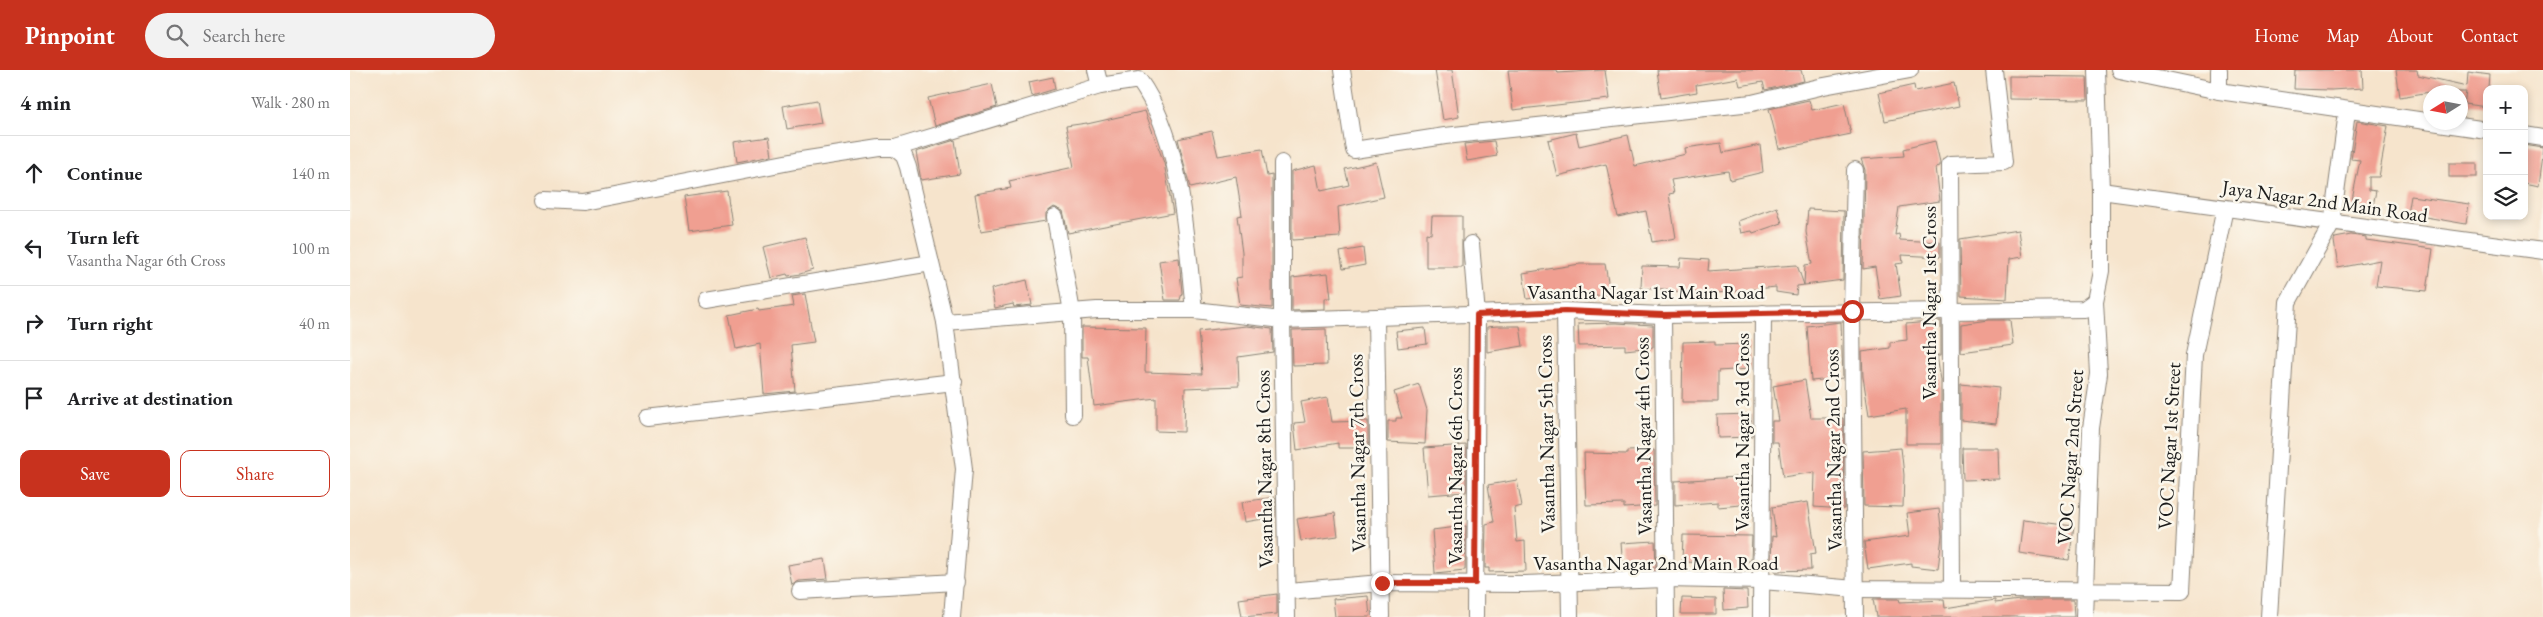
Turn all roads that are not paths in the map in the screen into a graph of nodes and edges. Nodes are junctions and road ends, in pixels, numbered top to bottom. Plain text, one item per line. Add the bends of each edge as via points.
1 (1342, 70) edge
2 (1910, 70) edge
3 (1994, 70) edge
4 (2097, 70) edge
5 (2119, 70) edge
6 (2219, 70) edge
7 (1857, 75) edge
8 (1098, 78) edge
9 (2219, 91) junction
10 (2347, 112) junction
11 (2483, 129) edge
12 (2528, 136) edge
13 (2543, 138) edge
14 (895, 148) junction
15 (1282, 163) dead end
16 (1855, 170) dead end
17 (2101, 191) junction
18 (546, 200) dead end
19 (2225, 208) junction
20 (1055, 218) dead end
21 (2332, 223) junction
22 (1470, 244) dead end
23 (2543, 251) edge
24 (931, 263) junction
25 (706, 300) dead end
26 (2095, 301) junction
27 (1194, 310) junction
28 (1950, 310) junction
29 (1565, 311) junction
30 (1852, 311) junction
31 (1072, 312) junction
32 (1763, 313) junction
33 (1477, 315) junction
34 (1663, 315) junction
35 (1376, 318) junction
36 (1282, 320) junction
37 (945, 322) junction
38 (954, 382) junction
39 (1073, 415) dead end
40 (647, 418) dead end
41 (1666, 579) junction
42 (1762, 581) junction
43 (956, 582) junction
44 (1382, 583) junction
45 (1475, 583) junction
46 (1570, 583) junction
47 (1856, 589) junction
48 (1952, 589) junction
49 (2084, 589) junction
50 (800, 591) dead end
51 (1288, 591) junction
52 (952, 617) edge
53 (1287, 617) edge
54 (1381, 617) edge
55 (1475, 617) edge
56 (1570, 617) edge
57 (1666, 617) edge
58 (1761, 617) edge
59 (1854, 617) edge
60 (2084, 617) edge
61 (2269, 617) edge

1 - 7 street via 1354,150 1445,136 1752,103
2 - 7 street
3 - 28 street, Vasantha Nagar 1st Cross via 2004,162 1950,164
4 - 17 street, VOC Nagar 2nd Street
5 - 9 street
6 - 9 street
8 - 14 street
8 - 27 street via 1139,80 1152,99 1179,179
9 - 10 street
10 - 11 street
10 - 21 street
12 - 13 street
14 - 18 street via 795,161 583,202
14 - 24 street via 904,156 908,167
15 - 36 street, Vasantha Nagar 8th Cross
16 - 30 street, Vasantha Nagar 2nd Cross
17 - 19 street, Jaya Nagar 2nd Main Road
17 - 26 street, VOC Nagar 2nd Street via 2101,271
19 - 21 street, Jaya Nagar 2nd Main Road
19 - 49 street, VOC Nagar 1st Street via 2194,355 2182,591
20 - 31 street
21 - 23 street, Jaya Nagar 2nd Main Road
21 - 61 street via 2288,302
22 - 33 street, Vasantha Nagar 6th Cross
24 - 25 street
24 - 37 street
26 - 28 street, Vasantha Nagar 1st Main Road via 2084,309
26 - 49 street, VOC Nagar 2nd Street via 2099,374 2091,428
27 - 31 street, Vasantha Nagar 1st Main Road
27 - 36 street, Vasantha Nagar 1st Main Road
28 - 30 street, Vasantha Nagar 1st Main Road
28 - 48 street, Vasantha Nagar 1st Cross
29 - 33 street, Vasantha Nagar 1st Main Road
29 - 34 street, Vasantha Nagar 1st Main Road
29 - 46 street, Vasantha Nagar 5th Cross
30 - 32 street, Vasantha Nagar 1st Main Road
30 - 47 street, Vasantha Nagar 2nd Cross
31 - 37 street, Vasantha Nagar 1st Main Road
31 - 39 street
32 - 34 street, Vasantha Nagar 1st Main Road
32 - 42 street, Vasantha Nagar 3rd Cross
33 - 35 street, Vasantha Nagar 1st Main Road
33 - 45 street, Vasantha Nagar 6th Cross
34 - 41 street, Vasantha Nagar 4th Cross
35 - 36 street, Vasantha Nagar 1st Main Road
35 - 44 street, Vasantha Nagar 7th Cross
36 - 51 street, Vasantha Nagar 8th Cross
37 - 38 street
38 - 40 street
38 - 43 street via 964,469
41 - 42 street, Vasantha Nagar 2nd Main Road
41 - 46 street, Vasantha Nagar 2nd Main Road
41 - 57 street, Vasantha Nagar 4th Cross
42 - 47 street, Vasantha Nagar 2nd Main Road
42 - 58 street, Vasantha Nagar 3rd Cross
43 - 50 street
43 - 52 street
44 - 45 street, Vasantha Nagar 2nd Main Road
44 - 51 street, Vasantha Nagar 2nd Main Road
44 - 54 street, Vasantha Nagar 7th Cross
45 - 46 street, Vasantha Nagar 2nd Main Road
45 - 55 street, Vasantha Nagar 6th Cross
46 - 56 street, Vasantha Nagar 5th Cross
47 - 48 street, Vasantha Nagar 2nd Main Road
47 - 59 street, Vasantha Nagar 2nd Cross
48 - 49 street, Vasantha Nagar 2nd Main Road
49 - 60 street, VOC Nagar 2nd Street
51 - 53 street, Vasantha Nagar 8th Cross

